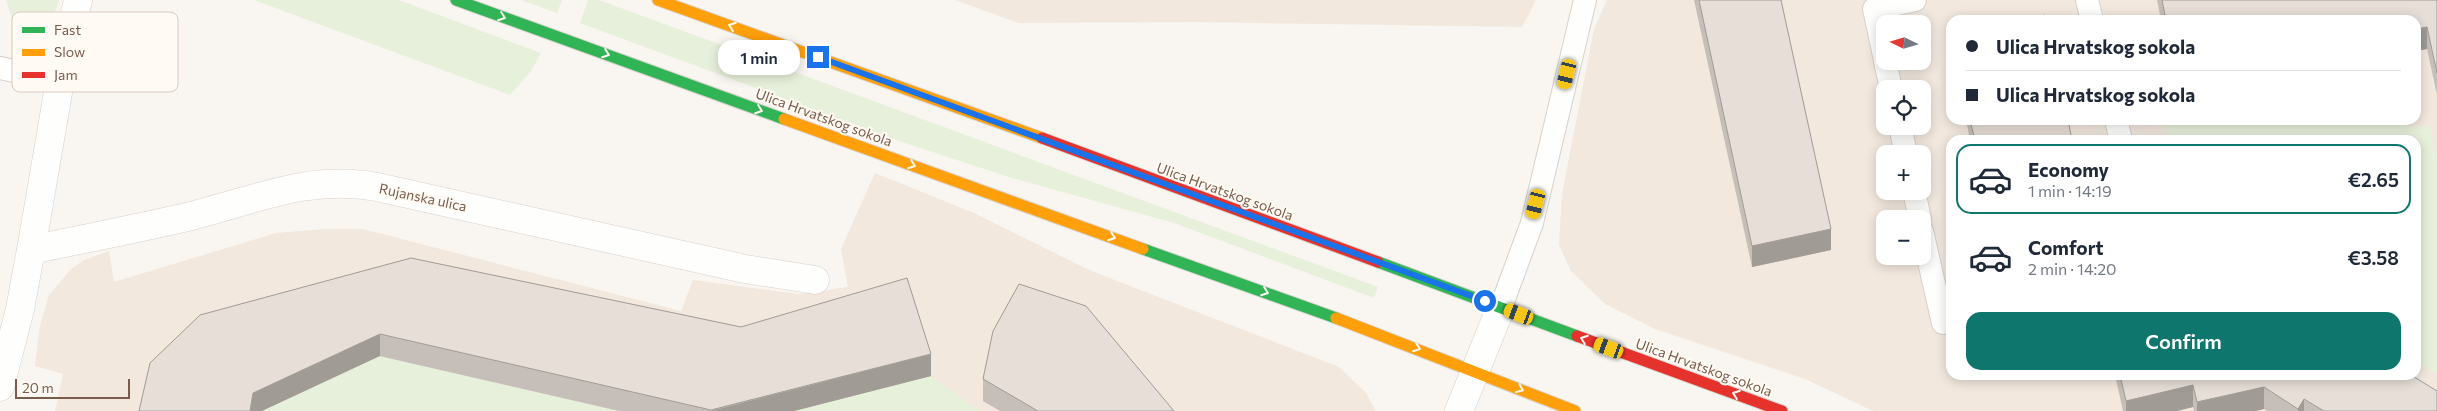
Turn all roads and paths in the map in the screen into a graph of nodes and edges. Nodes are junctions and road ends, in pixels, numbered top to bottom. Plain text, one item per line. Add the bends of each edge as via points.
1 (456, 0) edge
2 (658, 0) edge
3 (1585, 0) edge
4 (1915, 0) edge
5 (2087, 0) edge
6 (2091, 15) edge
7 (1876, 17) edge
8 (58, 92) edge
9 (31, 250) junction
10 (1930, 265) edge
11 (815, 280) dead end
12 (1501, 307) junction
13 (1943, 322) dead end
14 (1475, 371) junction
15 (0, 387) edge
16 (1459, 411) edge
17 (1574, 411) edge
18 (1782, 411) edge

1 -> 14 street, Ulica Hrvatskog sokola
12 -> 2 street, Ulica Hrvatskog sokola
3 - 12 lane via 1532,223
4 - 7 lane via 1874,8
5 - 6 lane
8 - 9 street
9 - 11 street, Rujanska ulica via 188,217 293,188 326,182 354,183 745,268
9 - 15 street
10 - 13 lane
12 - 14 street
18 -> 12 street, Ulica Hrvatskog sokola
14 - 16 street
14 -> 17 street, Ulica Hrvatskog sokola

